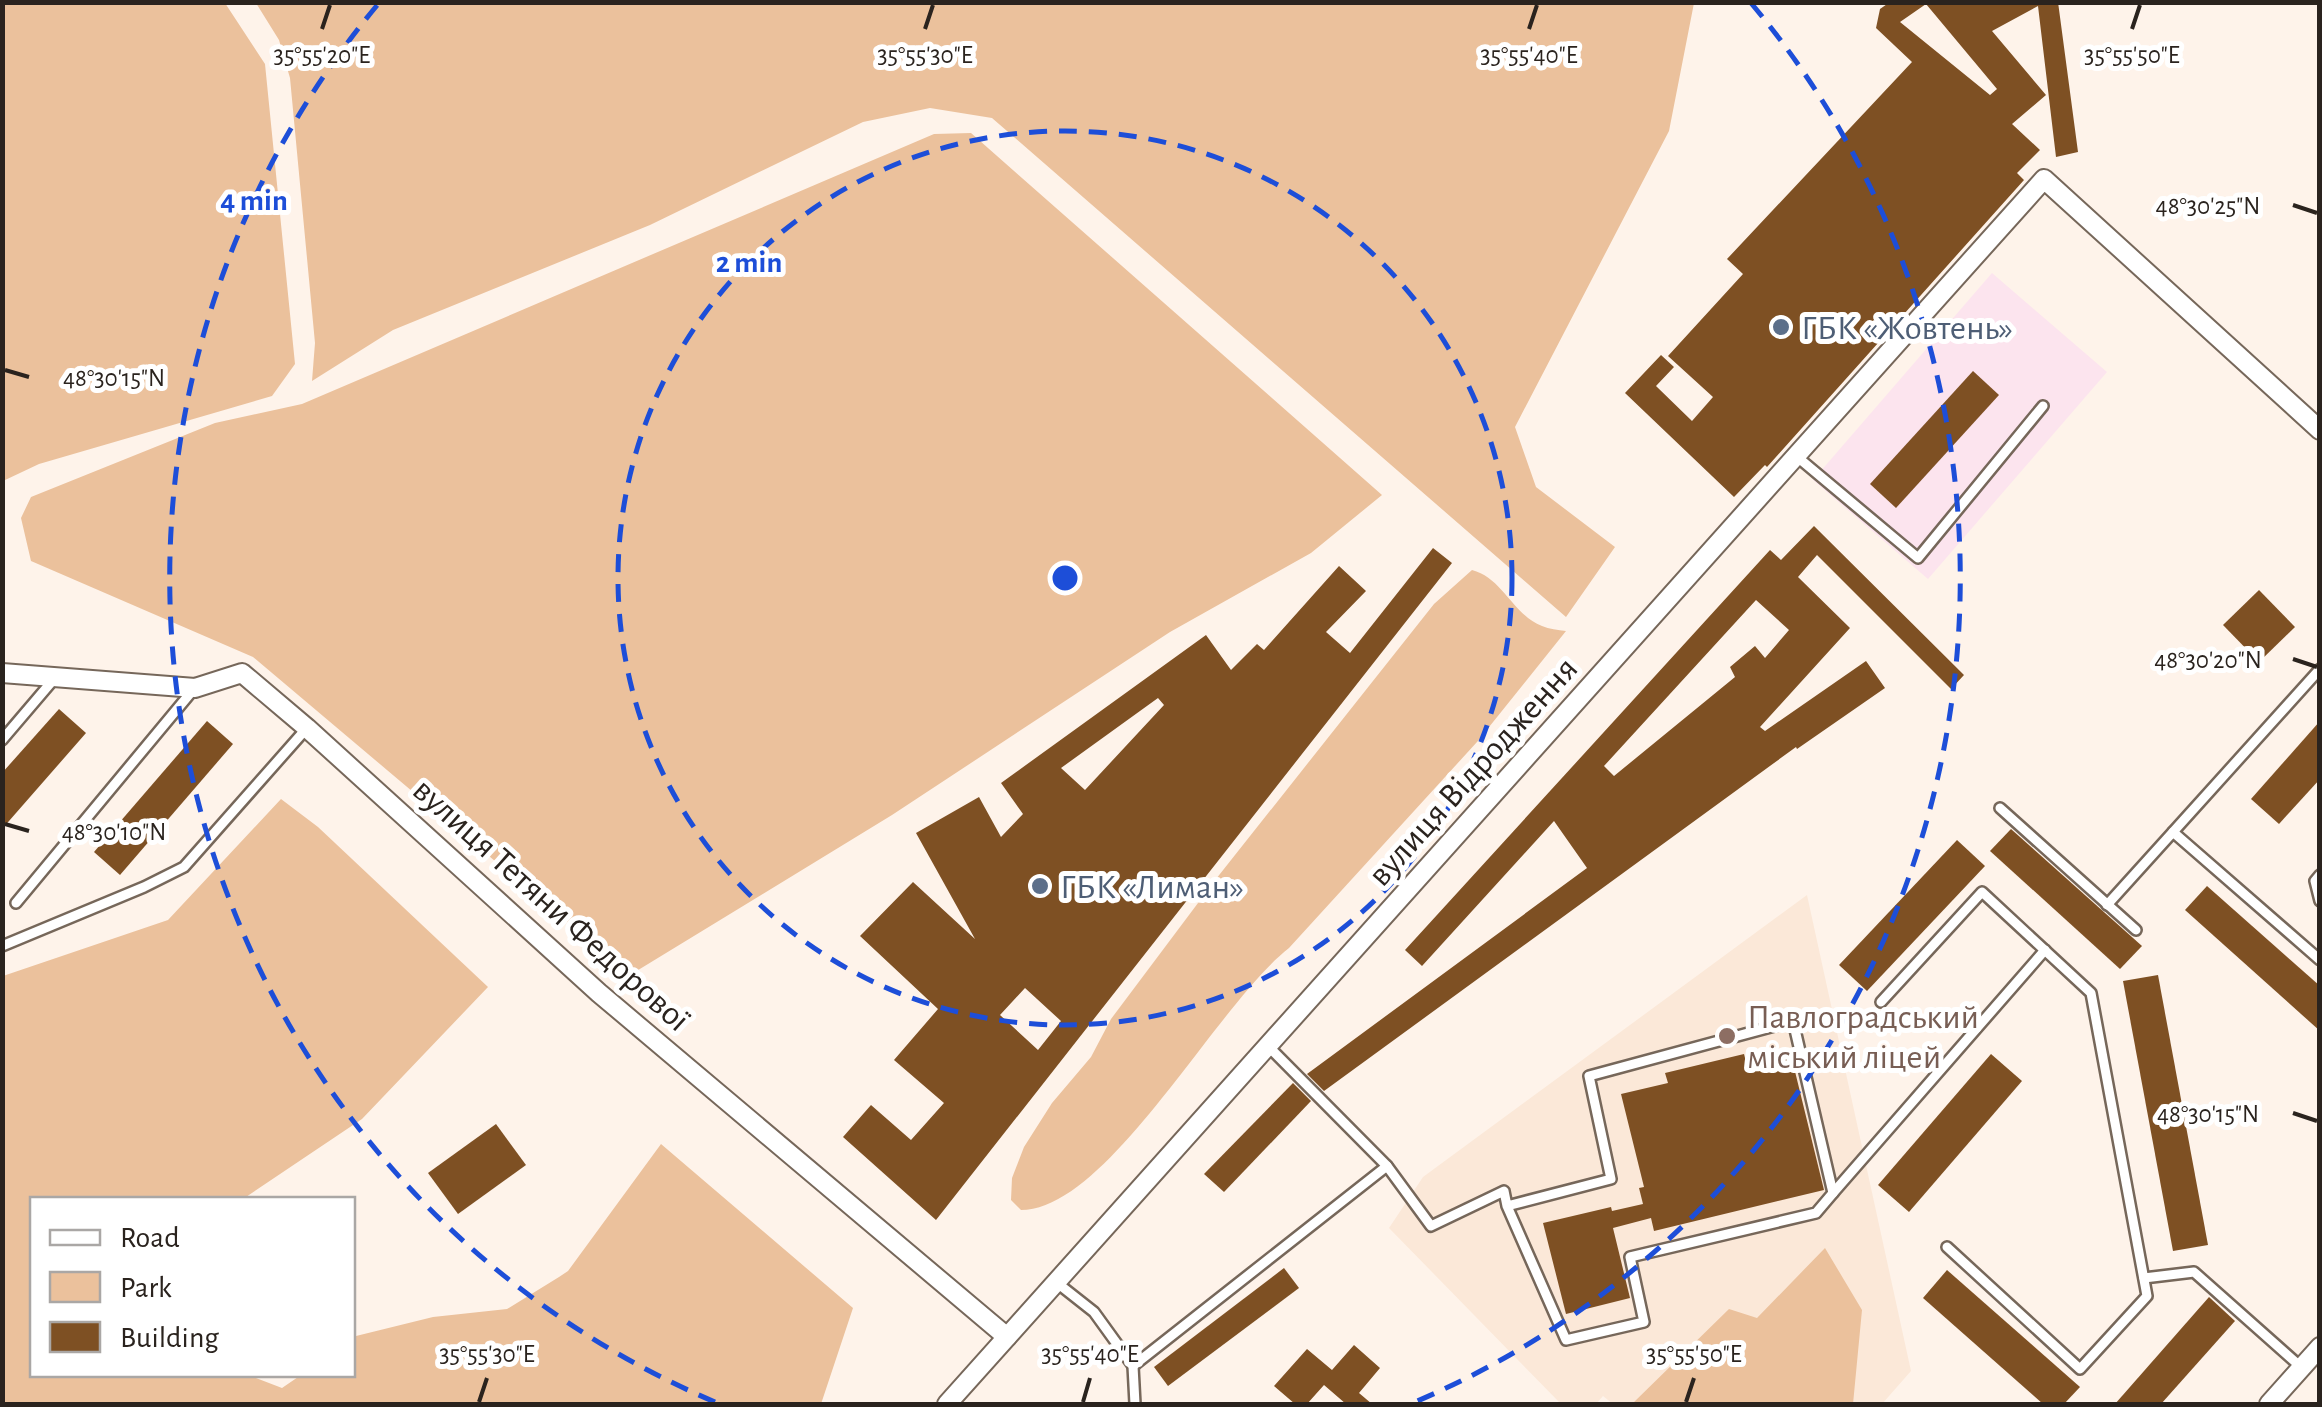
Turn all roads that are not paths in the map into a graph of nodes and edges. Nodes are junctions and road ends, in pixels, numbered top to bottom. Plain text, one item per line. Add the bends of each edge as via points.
1 (2043, 406) dead end
2 (2320, 430) edge
3 (1795, 455) junction
4 (2320, 669) edge
5 (2, 673) edge
6 (56, 677) junction
7 (195, 688) junction
8 (307, 728) junction
9 (2, 740) edge
10 (2000, 808) dead end
11 (2173, 832) junction
12 (2320, 875) edge
13 (2320, 901) edge
14 (16, 903) dead end
15 (2107, 905) junction
16 (2136, 930) dead end
17 (2, 946) edge
18 (2045, 950) junction
19 (2320, 960) edge
20 (1881, 1002) dead end
21 (1267, 1046) junction
22 (1388, 1166) junction
23 (1833, 1193) junction
24 (1508, 1206) junction
25 (1947, 1247) dead end
26 (2144, 1278) junction
27 (1056, 1282) junction
28 (1007, 1337) junction
29 (2320, 1347) edge
30 (1133, 1366) junction
31 (2301, 1367) junction
32 (947, 1404) edge
33 (1135, 1404) edge
34 (2269, 1404) edge

1 - 3 lane via 1918,558
2 - 3 street, вулиця Відродження via 2044,179
3 - 21 street, вулиця Відродження
4 - 11 lane
5 - 6 street, вулиця Тетяни Федорової
6 - 7 street, вулиця Тетяни Федорової
6 - 9 lane
7 - 8 street, вулиця Тетяни Федорової via 242,673
7 - 14 lane
8 - 17 lane via 184,867
8 - 28 street, вулиця Тетяни Федорової via 599,993
10 - 15 lane
11 - 15 lane
11 - 19 lane
12 - 13 lane via 2314,881
15 - 16 lane
18 - 20 lane via 1982,892
18 - 23 lane
18 - 26 lane via 2091,993
21 - 22 lane
21 - 27 street, вулиця Відродження
22 - 24 lane via 1431,1226 1504,1191
22 - 30 lane
23 - 24 lane via 1816,1214 1630,1256 1644,1322 1566,1340
23 - 24 lane via 1793,1022 1589,1076 1611,1179
25 - 26 lane via 2080,1370 2147,1296
26 - 31 lane via 2194,1272
27 - 28 street, вулиця Відродження
27 - 30 lane via 1094,1312
28 - 32 street, вулиця Відродження
29 - 31 street
30 - 33 lane
31 - 34 street

